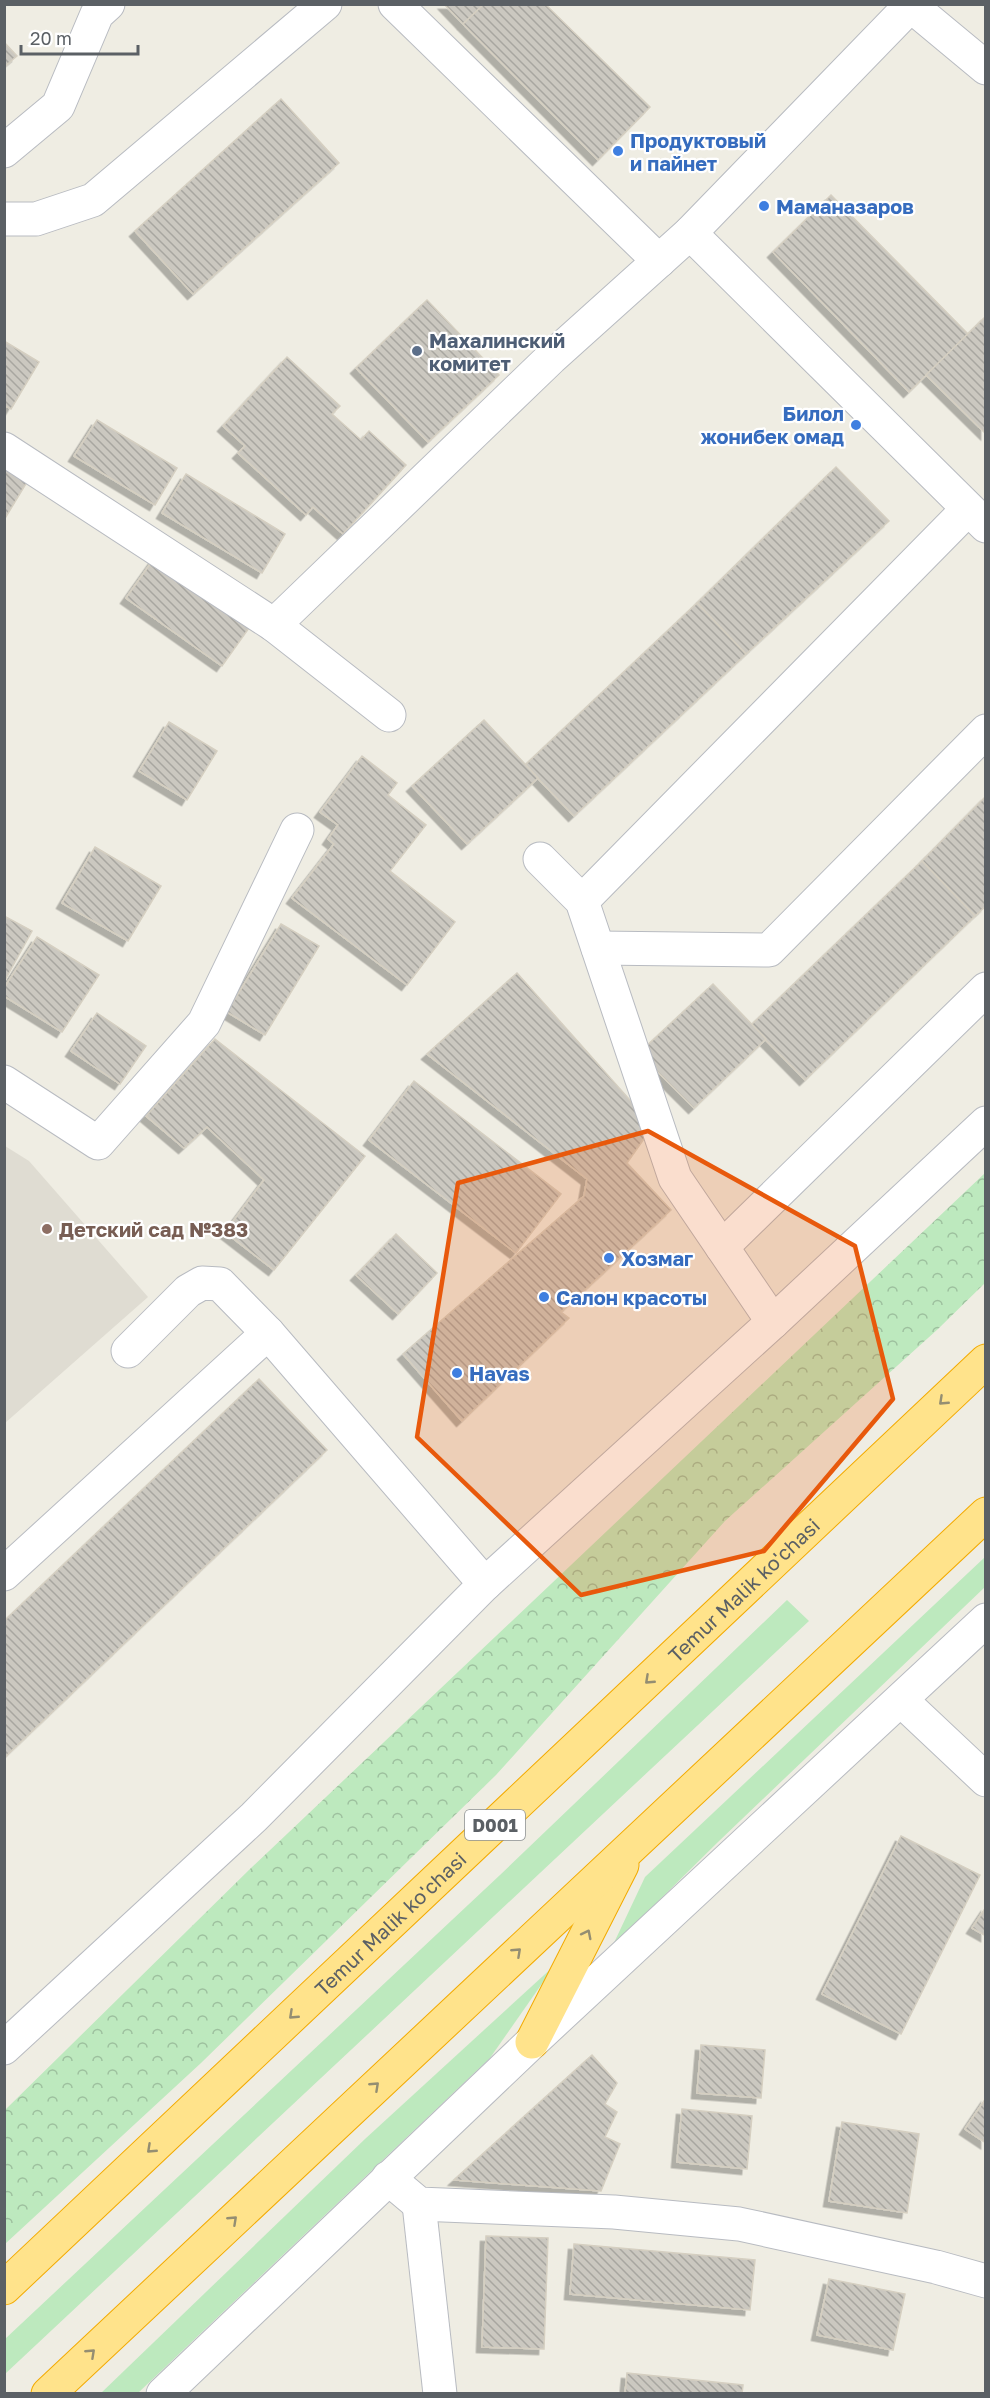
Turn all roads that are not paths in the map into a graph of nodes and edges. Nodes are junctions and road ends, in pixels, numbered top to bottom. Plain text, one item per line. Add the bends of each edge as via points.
1 (108, 4) edge
2 (325, 4) edge
3 (395, 4) edge
4 (911, 5) edge
5 (986, 68) edge
6 (4, 151) edge
7 (4, 219) edge
8 (690, 233) junction
9 (659, 261) junction
10 (4, 449) edge
11 (977, 517) edge
12 (274, 625) junction
13 (389, 715) dead end
14 (986, 731) edge
15 (297, 830) dead end
16 (540, 859) dead end
17 (582, 901) junction
18 (598, 948) junction
19 (986, 988) edge
20 (4, 1082) edge
21 (986, 1123) edge
22 (722, 1246) junction
23 (773, 1322) junction
24 (268, 1333) junction
25 (128, 1351) dead end
26 (986, 1361) edge
27 (986, 1514) edge
28 (4, 1574) edge
29 (485, 1584) junction
30 (986, 1620) edge
31 (901, 1700) junction
32 (986, 1780) edge
33 (633, 1843) junction
34 (532, 2042) junction
35 (4, 2048) edge
36 (388, 2178) junction
37 (419, 2204) junction
38 (986, 2281) edge
39 (4, 2288) edge
40 (48, 2394) edge
41 (164, 2394) edge
42 (440, 2394) edge

1 - 6 street via 97,14 58,106
2 - 7 street via 93,200 36,219
3 - 9 street
4 - 5 street
4 - 8 street
8 - 9 street
8 - 11 street
9 - 12 street via 551,358
10 - 12 street
11 - 17 street
12 - 13 street
14 - 18 street via 769,950
15 - 20 street via 204,1023 98,1143
16 - 17 street
17 - 18 street
18 - 22 street via 675,1178
19 - 22 street
21 - 23 street
22 - 23 street
23 - 29 street
24 - 25 street via 220,1284 202,1283 181,1298
24 - 28 street
24 - 29 street
26 -> 39 highway, Temur Malik ko'chasi / D001
27 - 33 highway
29 - 35 street via 254,1817
30 - 31 street
31 - 32 street
31 - 34 street
34 -> 33 highway
40 -> 33 highway
34 - 36 street
36 - 37 street
36 - 41 street
37 - 38 street via 614,2212 739,2224
37 - 42 street

